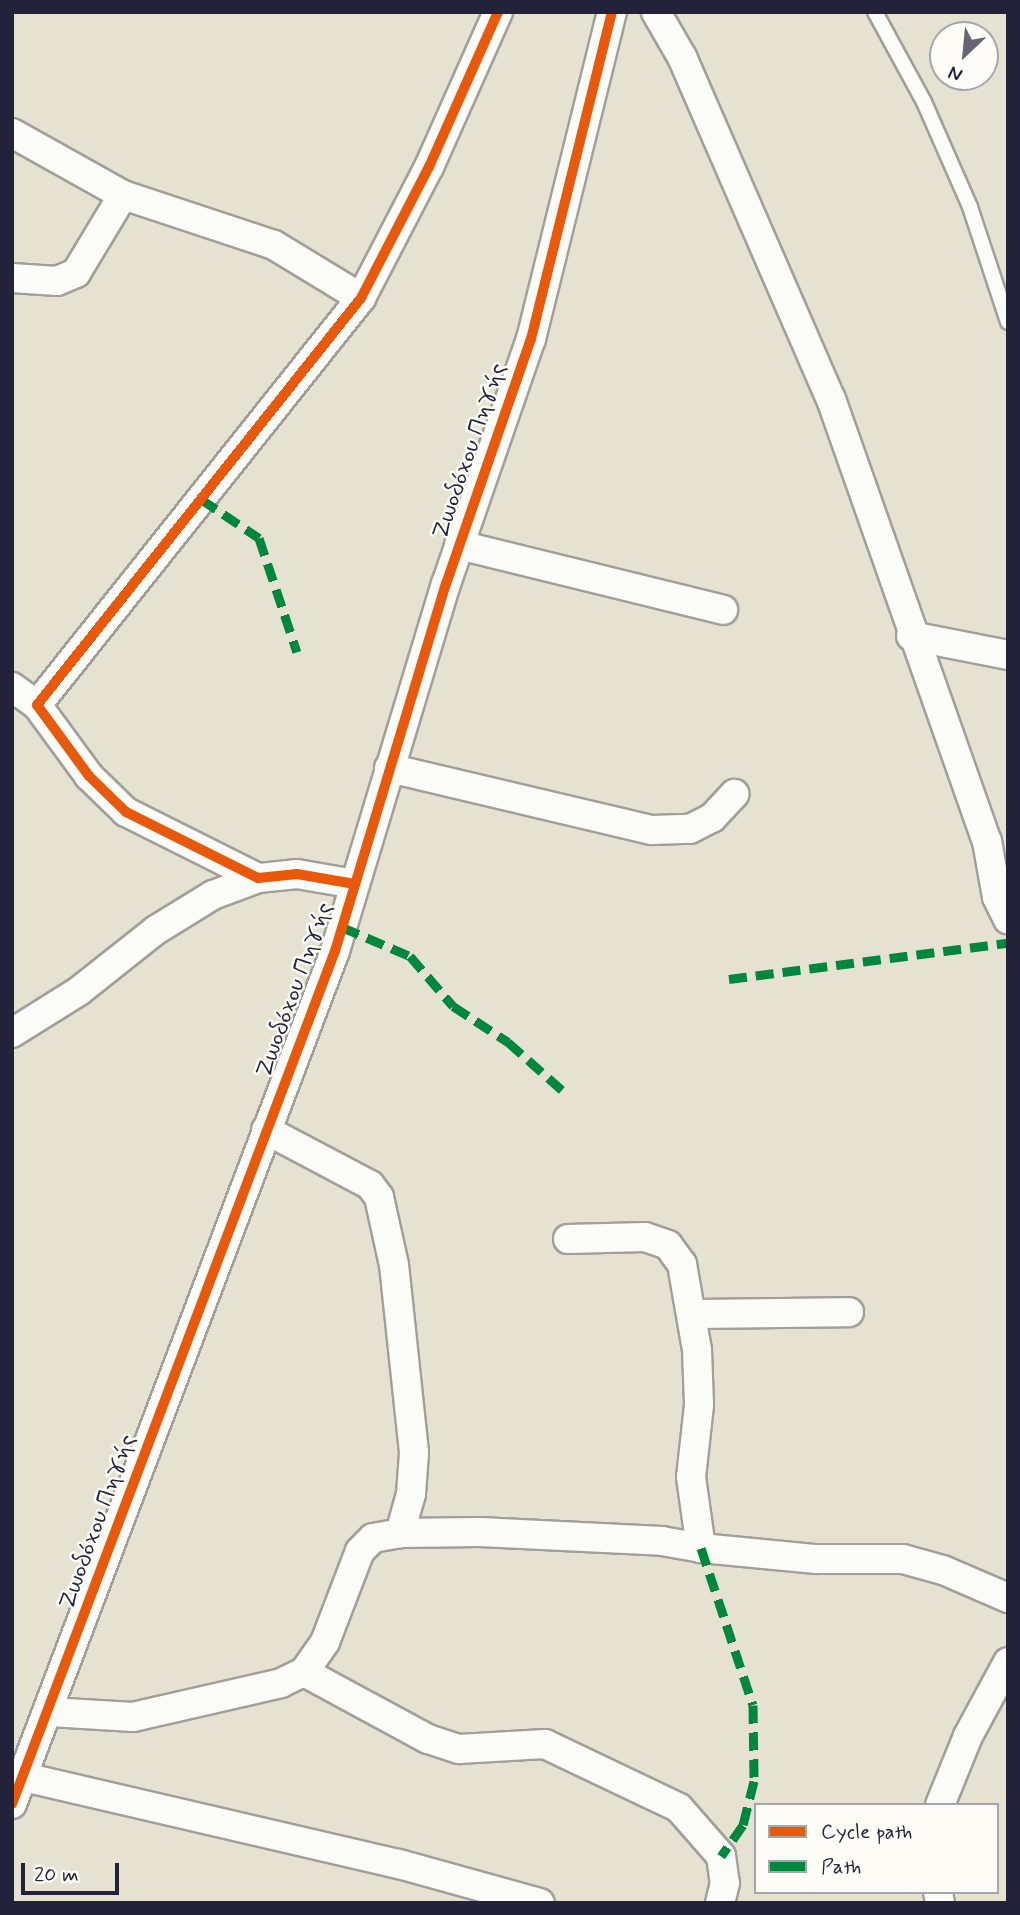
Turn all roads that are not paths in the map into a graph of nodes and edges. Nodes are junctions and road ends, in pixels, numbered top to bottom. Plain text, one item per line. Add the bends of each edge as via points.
1 (498, 12) edge
2 (612, 12) edge
3 (656, 12) edge
4 (874, 12) edge
5 (12, 133) edge
6 (122, 195) junction
7 (12, 278) edge
8 (362, 298) junction
9 (1008, 322) edge
10 (459, 545) junction
11 (723, 611) dead end
12 (911, 636) junction
13 (1008, 655) edge
14 (12, 687) edge
15 (37, 705) junction
16 (389, 768) junction
17 (734, 794) dead end
18 (258, 878) junction
19 (355, 884) junction
20 (1008, 920) edge
21 (12, 1034) edge
22 (266, 1130) junction
23 (568, 1239) dead end
24 (849, 1312) dead end
25 (693, 1314) junction
26 (400, 1533) junction
27 (701, 1548) junction
28 (1008, 1598) edge
29 (1008, 1662) edge
30 (304, 1672) junction
31 (50, 1712) junction
32 (24, 1777) junction
33 (941, 1803) edge
34 (12, 1804) edge
35 (540, 1903) edge
36 (720, 1903) edge

1 - 8 street via 429,167
2 - 10 street, Ζωοδόχου Πηγής via 531,339
3 - 12 street via 682,57 831,399
4 - 9 lane via 925,102 970,207
5 - 6 street
6 - 7 street via 76,273 57,281
6 - 8 street via 274,245
8 - 15 street
10 - 11 street
10 - 16 street, Ζωοδόχου Πηγής
12 - 13 street
12 - 20 street via 987,841 997,897
14 - 15 street
15 - 18 street via 89,776 126,812
16 - 17 street via 652,830 690,829 712,818
16 - 19 street, Ζωοδόχου Πηγής
18 - 19 street via 297,874
18 - 21 street via 213,895 156,930 79,991
19 - 22 street, Ζωοδόχου Πηγής via 335,951
22 - 26 street via 370,1185 379,1197 394,1265 413,1441 411,1494
22 - 31 street, Ζωοδόχου Πηγής
23 - 25 street via 645,1237 668,1245 682,1264
24 - 25 street
25 - 27 street via 699,1405 691,1477
26 - 27 street via 571,1537
26 - 30 street via 373,1538 360,1551 325,1642
27 - 28 street via 816,1559 902,1559 943,1570
29 - 33 street via 968,1736
30 - 31 street via 281,1683 133,1717
30 - 36 street via 428,1739 459,1749 545,1744 679,1808 721,1856 725,1883
31 - 32 street, Ζωοδόχου Πηγής
32 - 34 street, Ζωοδόχου Πηγής
32 - 35 street via 399,1864

